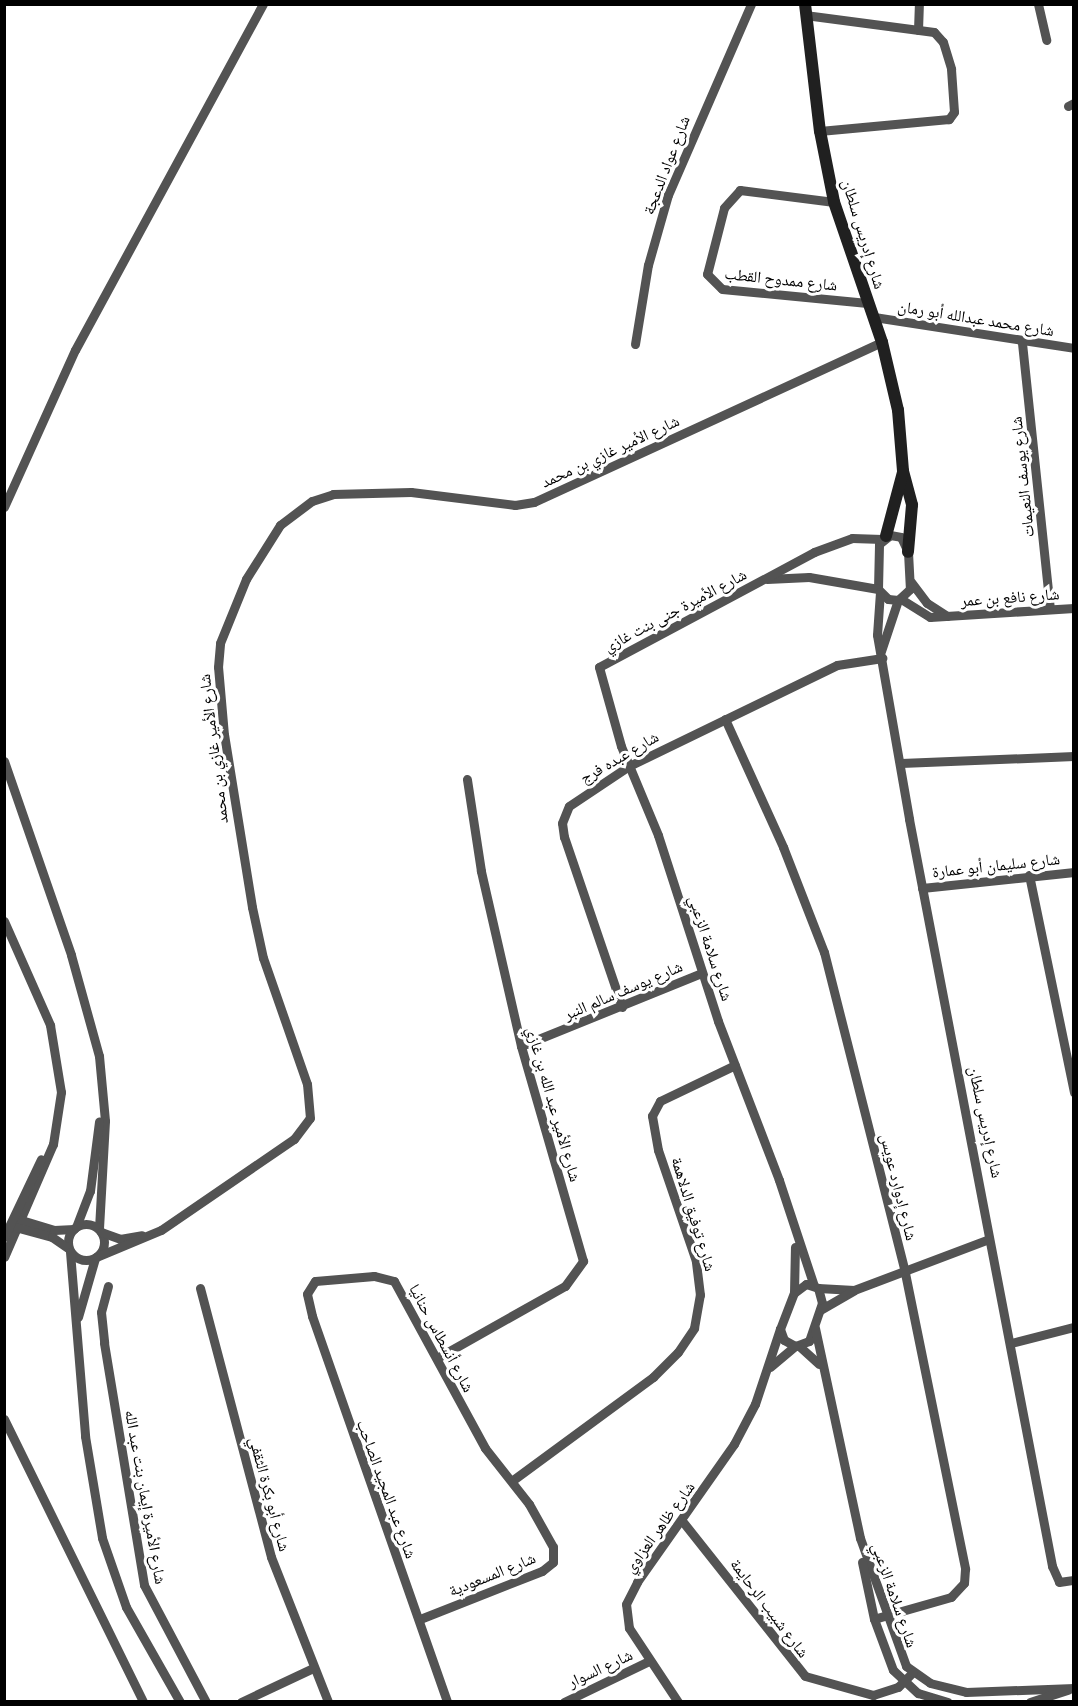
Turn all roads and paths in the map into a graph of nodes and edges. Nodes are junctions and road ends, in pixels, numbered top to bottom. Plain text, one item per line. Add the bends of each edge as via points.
1 (263, 4) edge
2 (751, 4) edge
3 (919, 4) edge
4 (1038, 4) edge
5 (805, 10) edge
6 (918, 30) junction
7 (1046, 39) dead end
8 (820, 132) junction
9 (834, 202) junction
10 (867, 303) junction
11 (873, 317) junction
12 (882, 342) junction
13 (1022, 343) junction
14 (635, 344) dead end
15 (1074, 348) edge
16 (903, 471) junction
17 (4, 507) edge
18 (884, 538) junction
19 (908, 552) junction
20 (765, 579) junction
21 (911, 582) junction
22 (879, 591) junction
23 (899, 599) junction
24 (1074, 608) edge
25 (1050, 609) junction
26 (950, 617) junction
27 (881, 655) junction
28 (599, 667) joint
29 (725, 719) junction
30 (1074, 756) edge
31 (4, 761) edge
32 (901, 763) junction
33 (629, 766) junction
34 (467, 779) dead end
35 (1074, 872) edge
36 (1029, 875) junction
37 (922, 888) junction
38 (4, 921) edge
39 (702, 973) junction
40 (622, 1007) junction
41 (521, 1046) junction
42 (95, 1048) junction
43 (735, 1065) junction
44 (1074, 1092) edge
45 (15, 1222) junction
46 (167, 1225) junction
47 (75, 1228) junction
48 (100, 1231) junction
49 (4, 1237) edge
50 (795, 1239) junction
51 (989, 1239) junction
52 (69, 1250) junction
53 (4, 1257) edge
54 (95, 1258) junction
55 (905, 1273) junction
56 (310, 1285) joint
57 (108, 1286) dead end
58 (816, 1287) junction
59 (200, 1288) dead end
60 (854, 1290) junction
61 (794, 1293) junction
62 (820, 1310) junction
63 (77, 1319) junction
64 (1074, 1327) edge
65 (815, 1328) junction
66 (780, 1329) junction
67 (1011, 1343) junction
68 (797, 1346) junction
69 (437, 1358) junction
70 (820, 1366) junction
71 (769, 1369) junction
72 (4, 1419) edge
73 (513, 1480) junction
74 (682, 1522) junction
75 (860, 1538) junction
76 (1074, 1580) edge
77 (885, 1616) junction
78 (420, 1619) junction
79 (874, 1619) junction
80 (650, 1661) junction
81 (313, 1668) junction
82 (913, 1672) junction
83 (903, 1683) junction
84 (1073, 1688) edge
85 (1008, 1697) edge
86 (1020, 1697) edge
87 (1053, 1698) edge
88 (143, 1701) edge
89 (180, 1701) edge
90 (206, 1701) edge
91 (241, 1701) edge
92 (328, 1701) edge
93 (447, 1701) edge
94 (564, 1701) edge
95 (678, 1701) edge
96 (948, 1701) edge
97 (1030, 1701) edge

1 - 17 street via 75,350
2 - 14 street, شارع عواد الدعجة via 668,195 648,265
3 - 6 street
4 - 7 street
5 - 6 street
5 - 8 street, شارع إدريس سلطان
6 - 8 street via 933,32 946,50 955,101 952,117
8 - 9 street, شارع إدريس سلطان
9 - 10 street, شارع إدريس سلطان
9 - 10 street, شارع ممدوح القطب via 740,190 724,208 706,274 722,290
10 - 11 street, شارع إدريس سلطان
11 - 12 street, شارع إدريس سلطان
11 - 13 street, شارع محمد عبدالله أبو رمان
12 - 16 street, شارع إدريس سلطان via 898,410
12 - 46 street, شارع الأمير غازي بن محمد via 534,502 515,505 411,492 333,494 312,501 280,525 233,610 220,644 219,676 252,908 263,958 307,1084 310,1118 294,1139
13 - 15 street, شارع محمد عبدالله أبو رمان
13 - 25 street, شارع يوسف النعيمات
16 - 18 street, شارع إدريس سلطان
16 - 19 street, شارع إدريس سلطان via 912,513
18 - 19 street via 901,537
18 - 20 street, شارع الأميرة جنى بنت غازي via 864,536 833,544
18 - 22 street, شارع إدريس سلطان
19 - 21 street
20 - 22 street, شارع الأميرة جنى بنت غازي via 809,577
20 - 28 street, شارع الأميرة جنى بنت غازي
21 - 23 street, شارع إدريس سلطان
21 - 26 street, شارع نافع بن عمر via 927,603
22 - 23 street, شارع الأميرة جنى بنت غازي
22 - 27 street, شارع إدريس سلطان via 876,615
23 - 26 street, شارع نافع بن عمر via 921,615
23 - 27 street, شارع إدريس سلطان
24 - 25 street, شارع نافع بن عمر
25 - 26 street, شارع نافع بن عمر
27 - 29 street, شارع عبده فرج via 837,665
27 - 32 street, شارع إدريس سلطان
28 - 33 street, شارع سلامة الزعبي
29 - 33 street, شارع عبده فرج
29 - 55 street, شارع إدوارد عويس via 783,847 824,952
30 - 32 street
31 - 42 street via 70,954
32 - 37 street, شارع إدريس سلطان
33 - 39 street, شارع سلامة الزعبي via 658,835
33 - 40 street, شارع عبده فرج via 569,806 562,823
34 - 41 street, شارع الأمير عبد الله بن غازي via 481,871
35 - 36 street, شارع سليمان أبو عمارة
36 - 37 street, شارع سليمان أبو عمارة
36 - 44 street
37 - 51 street, شارع إدريس سلطان
38 - 45 street via 55,1046 59,1115
39 - 40 street, شارع يوسف سالم النبر
39 - 43 street, شارع سلامة الزعبي
40 - 41 street, شارع يوسف سالم النبر
41 - 69 street, شارع الأمير عبد الله بن غازي via 583,1261 565,1286
42 - 47 street via 98,1146 88,1200
42 - 48 street via 105,1121
43 - 50 street, شارع سلامة الزعبي via 779,1180
43 - 73 street, شارع توفيق الدلاهمة via 660,1101 652,1116 658,1150 699,1278 694,1328 678,1352 653,1377
45 - 47 street via 54,1230
45 - 49 street
45 - 52 street via 52,1237
45 - 53 street
46 - 48 street via 128,1240
46 - 54 street via 129,1247
47 - 48 street via 88,1224
47 - 52 street
48 - 54 street via 104,1243
50 - 58 street, شارع سلامة الزعبي
50 - 61 street, شارع سلامة الزعبي
51 - 55 street
51 - 67 street, شارع إدريس سلطان
52 - 54 street via 79,1259
52 - 63 street
54 - 63 street
55 - 60 street
55 - 77 street, شارع إدوارد عويس via 965,1577 951,1597
56 - 69 street, شارع أنسطاس حنانيا via 337,1276 388,1278 399,1287
56 - 78 street, شارع عبد المجيد الصاحب via 308,1302 332,1378
57 - 90 street, شارع الأميرة إيمان بنت عبد الله via 101,1312 102,1334 144,1585
58 - 60 street
58 - 61 street via 804,1285
58 - 62 street, شارع سلامة الزعبي
59 - 81 street, شارع أبو بكرة الثقفي via 264,1537
60 - 62 street
61 - 66 street, شارع ظاهر العزاوي
62 - 65 street
63 - 89 street via 85,1436 102,1538 126,1607
64 - 67 street
65 - 68 street, شارع ظاهر العزاوي via 809,1341
65 - 70 street, شارع سلامة الزعبي
66 - 68 street via 784,1340
66 - 71 street, شارع ظاهر العزاوي
67 - 76 street, شارع إدريس سلطان via 1054,1574 1059,1582
68 - 70 street
68 - 71 street, شارع ظاهر العزاوي
69 - 73 street, شارع أنسطاس حنانيا via 490,1457
70 - 75 street, شارع سلامة الزعبي
71 - 74 street, شارع ظاهر العزاوي via 734,1444
72 - 88 street
73 - 78 street, شارع المسعودية via 549,1537 553,1562
74 - 80 street, شارع ظاهر العزاوي via 637,1582 626,1605 629,1628
74 - 83 street, شارع شبيب الرحايمة via 804,1676 873,1695
75 - 77 street, شارع سلامة الزعبي
75 - 79 street, شارع سلامة الزعبي
77 - 79 street, شارع إدوارد عويس
77 - 82 street, شارع سلامة الزعبي via 901,1659
78 - 93 street, شارع عبد المجيد الصاحب
79 - 83 street, شارع سلامة الزعبي via 888,1661
80 - 94 street, شارع السوار
80 - 95 street, شارع ظاهر العزاوي
81 - 91 street
81 - 92 street, شارع أبو بكرة الثقفي
82 - 83 street, شارع شبيب الرحايمة
82 - 85 street, شارع سلامة الزعبي via 950,1690
83 - 96 street
84 - 86 street, شارع سلامة الزعبي
84 - 87 street, شارع سلامة الزعبي
85 - 86 street, شارع سلامة الزعبي
87 - 97 street, شارع سلامة الزعبي

